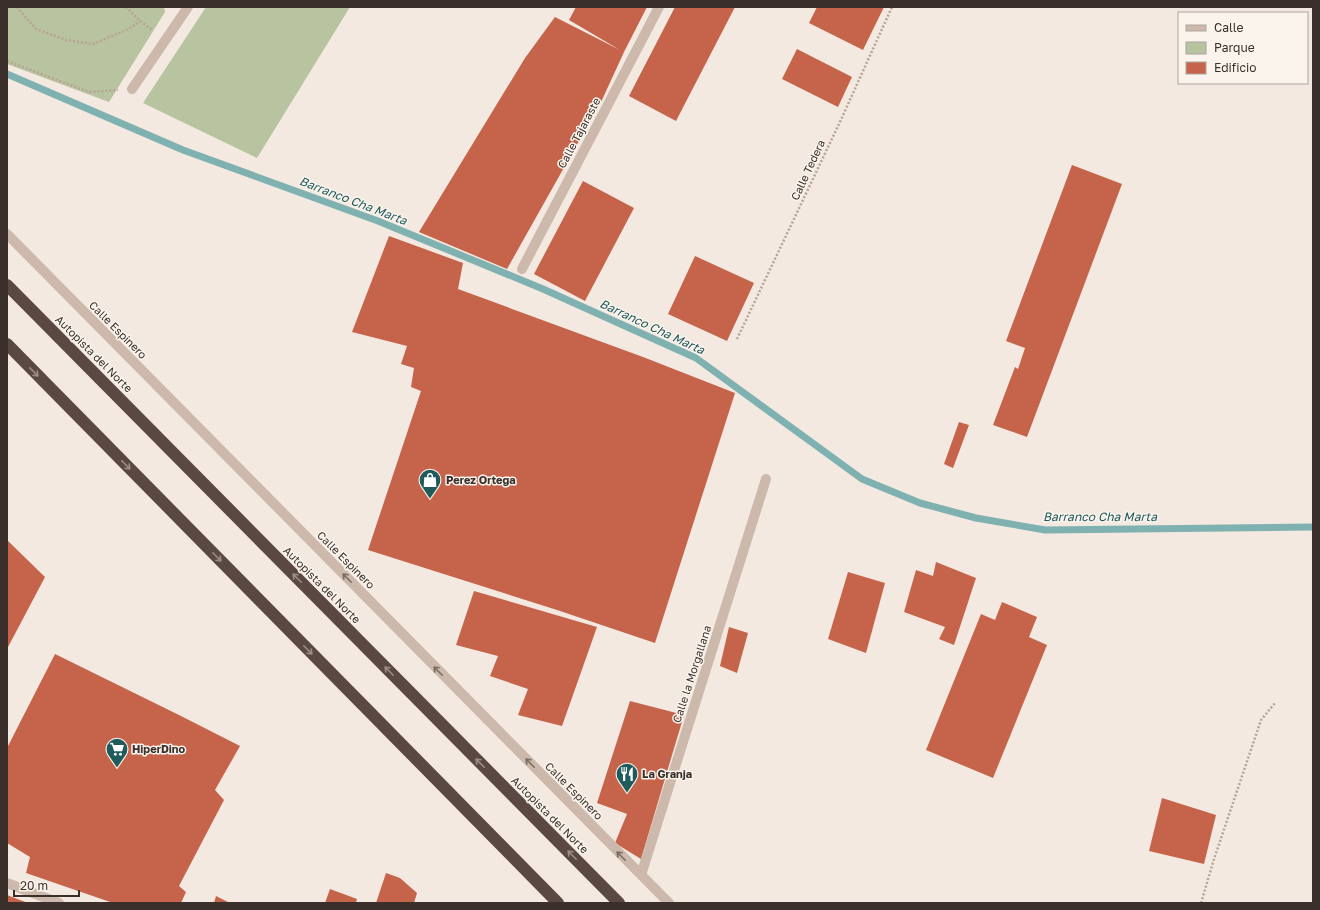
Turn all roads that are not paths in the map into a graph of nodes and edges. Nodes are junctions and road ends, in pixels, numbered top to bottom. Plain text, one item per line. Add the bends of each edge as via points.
1 (188, 7) edge
2 (659, 7) edge
3 (132, 89) road end
4 (7, 234) edge
5 (522, 269) dead end
6 (7, 285) edge
7 (7, 344) edge
8 (766, 479) dead end
9 (640, 875) junction
10 (7, 883) edge
11 (58, 903) edge
12 (558, 903) edge
13 (619, 903) edge
14 (669, 903) edge

1 - 3 street
2 - 5 street, Calle Tajaraste
9 -> 4 street, Calle Espinero
13 -> 6 highway, Autopista del Norte
7 -> 12 highway
8 - 9 street, Calle la Morgallana
9 - 14 street, Calle Espinero
10 - 11 street

